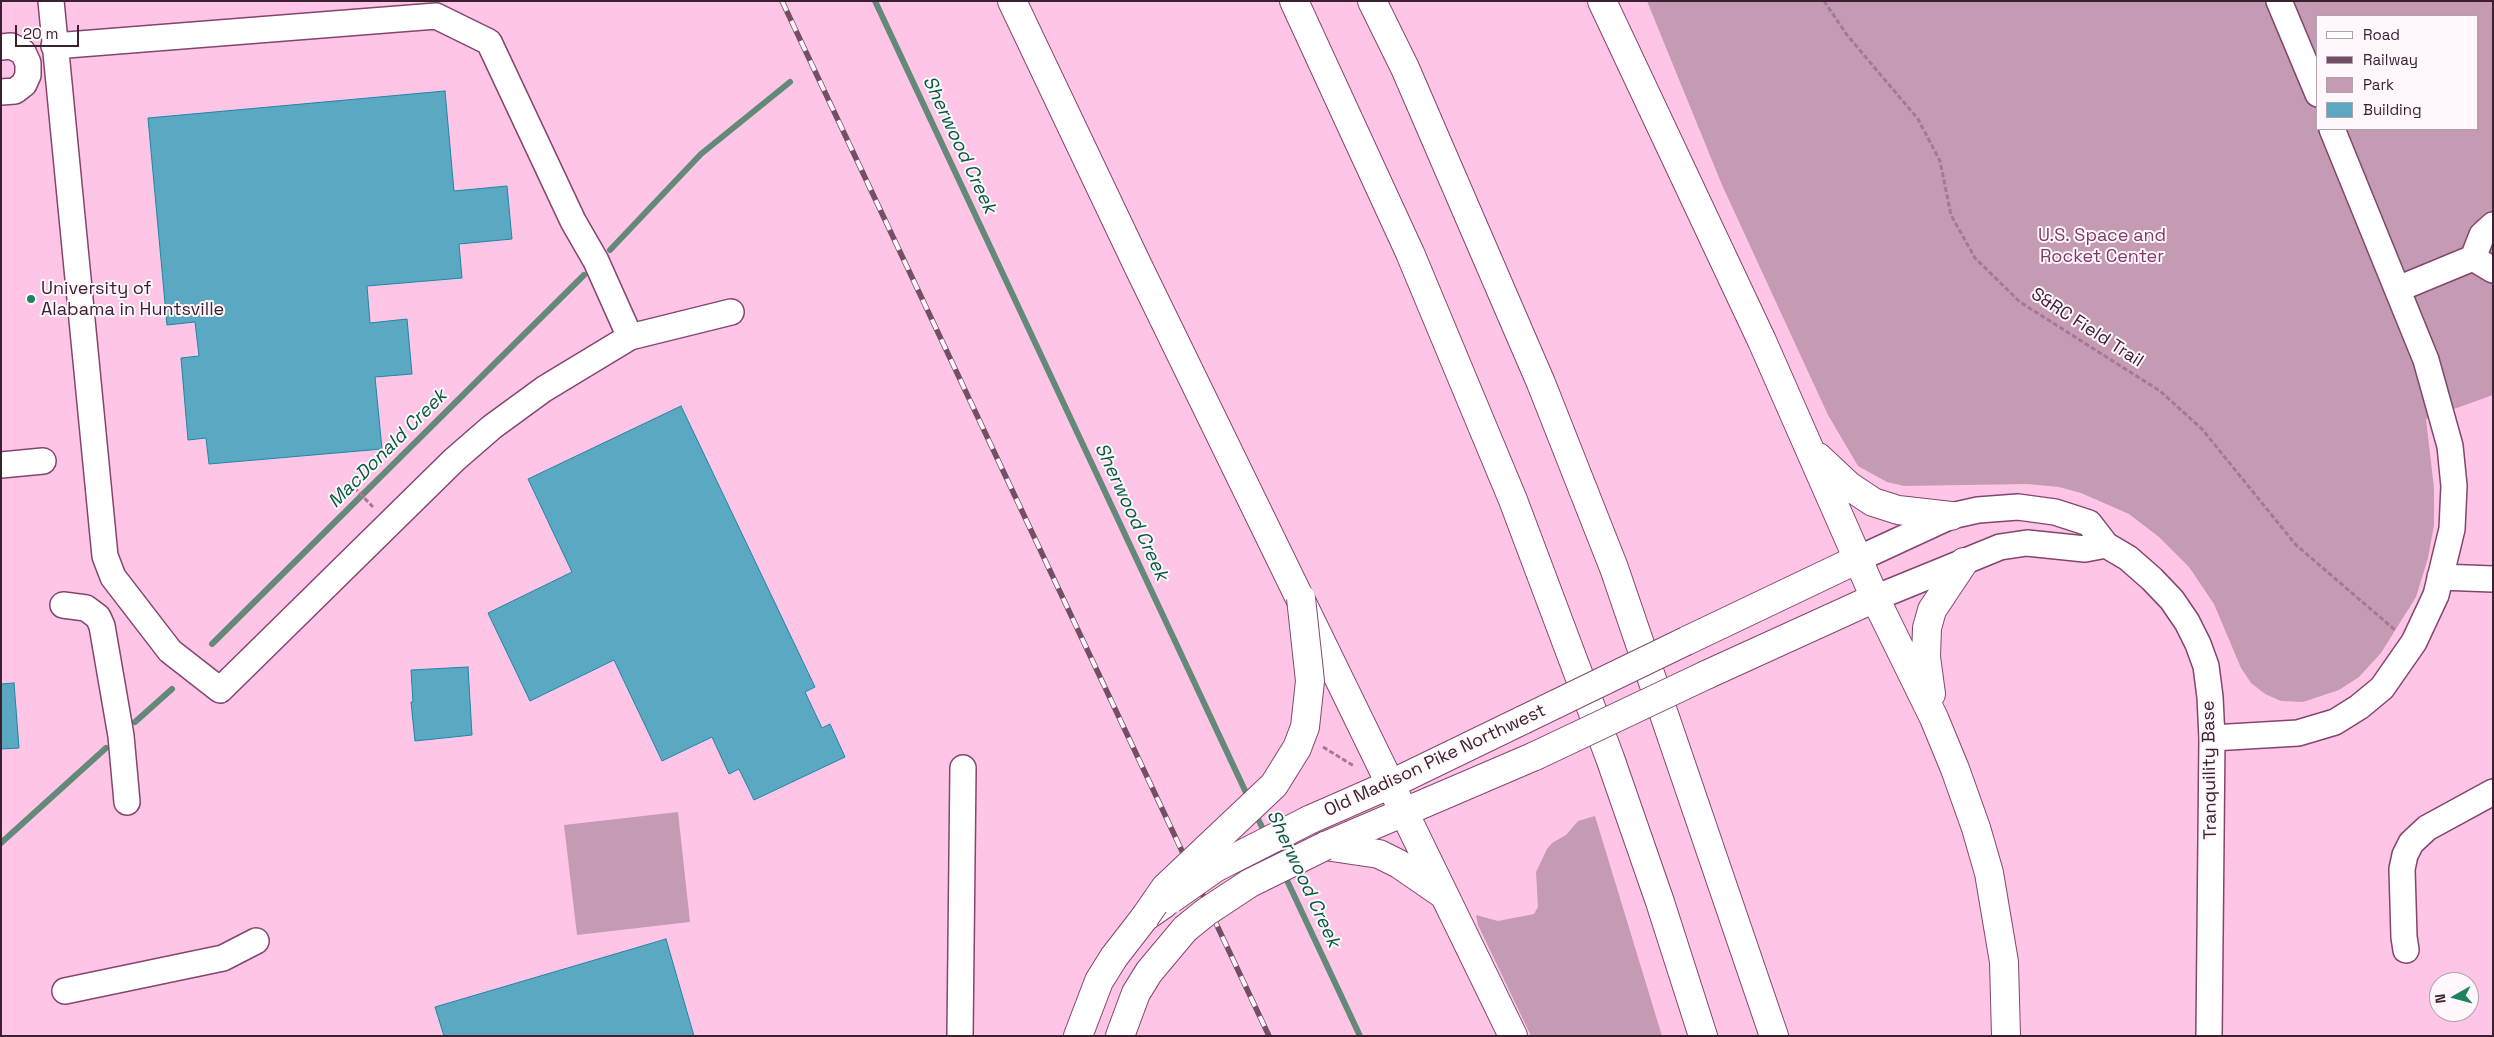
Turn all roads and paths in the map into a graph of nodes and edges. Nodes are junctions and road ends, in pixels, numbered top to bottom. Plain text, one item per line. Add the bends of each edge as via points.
1 (51, 1) edge
2 (1012, 1) edge
3 (1294, 1) edge
4 (1372, 1) edge
5 (1602, 1) edge
6 (1824, 1) edge
7 (2279, 1) edge
8 (1, 46) edge
9 (54, 46) junction
10 (2316, 89) edge
11 (1, 92) edge
12 (2332, 130) edge
13 (2493, 225) edge
14 (2483, 264) edge
15 (2398, 290) junction
16 (731, 312) dead end
17 (630, 337) junction
18 (1808, 448) junction
19 (43, 461) dead end
20 (1, 465) edge
21 (349, 482) dead end
22 (378, 512) dead end
23 (1951, 516) junction
24 (2106, 545) junction
25 (1858, 559) junction
26 (1964, 562) junction
27 (2440, 577) junction
28 (2493, 579) edge
29 (1301, 598) junction
30 (1875, 598) junction
31 (63, 605) dead end
32 (2398, 632) dead end
33 (1934, 718) junction
34 (2212, 738) junction
35 (1320, 745) dead end
36 (963, 768) dead end
37 (1358, 768) dead end
38 (1391, 784) junction
39 (2493, 792) edge
40 (127, 802) dead end
41 (1405, 813) junction
42 (1325, 846) junction
43 (1444, 895) junction
44 (1145, 916) junction
45 (256, 941) dead end
46 (2406, 950) dead end
47 (65, 991) dead end
48 (960, 1036) edge
49 (1078, 1036) edge
50 (1120, 1036) edge
51 (1513, 1036) edge
52 (1703, 1036) edge
53 (1774, 1036) edge
54 (2006, 1036) edge
55 (2209, 1036) edge

1 - 9 street
2 - 29 main road
3 - 52 main road via 1410,253 1514,500 1610,758
4 - 53 main road via 1405,68 1537,374 1614,568
5 - 18 main road via 1762,341
6 - 32 path, S&RC Field Trail via 1847,35 1918,119 1940,160 1951,215 1975,258 2020,302 2160,391 2202,429 2296,546
7 - 10 street
8 - 11 street via 11,46 23,52 28,74 24,84 15,91
9 - 17 street via 436,16 488,42 573,221 596,260
9 - 17 street via 105,556 113,577 170,651 220,690 454,460 492,427 544,389
12 - 15 street
13 - 14 street via 2482,234
14 - 15 street
15 - 27 street via 2426,360 2450,446 2454,486 2452,529
16 - 17 street
18 - 23 main road via 1849,486 1873,502 1898,510
18 - 25 main road
19 - 20 street
21 - 22 path
23 - 24 street, Tranquility Base via 2018,507 2054,512 2089,523
23 - 25 street, Tranquility Base
24 - 26 street via 2085,549 2027,543 2000,547
24 - 34 street, Tranquility Base via 2128,558 2152,579 2187,622 2206,666
25 - 30 main road
25 - 38 main road, Old Madison Pike Northwest, bridge
26 - 30 street
26 - 33 main road via 1932,610 1927,628 1926,656
27 - 28 street
27 - 34 street via 2436,595 2414,642 2382,688 2359,707 2335,722 2298,733
29 - 38 main road
29 - 44 main road, bridge via 1310,681 1305,727 1297,748 1274,785 1165,888
30 - 33 main road
30 - 41 main road, Old Madison Pike Northwest, bridge
31 - 40 street via 86,608 98,617 102,626 121,736
33 - 54 main road via 1976,828 1989,873 2004,962
34 - 55 street, Tranquility Base
35 - 37 path
36 - 48 street
38 - 41 main road
38 - 44 main road, Old Madison Pike Northwest, bridge via 1309,820 1215,868
39 - 46 street via 2427,828 2411,843 2402,869
41 - 42 main road, Old Madison Pike Northwest
41 - 43 main road
42 - 43 main road via 1378,854 1399,864
42 - 50 main road, Old Madison Pike Northwest, bridge via 1250,883 1222,900 1185,930 1149,972 1136,994
43 - 51 main road
44 - 49 main road, Old Madison Pike Northwest via 1099,981
45 - 47 street via 223,958

